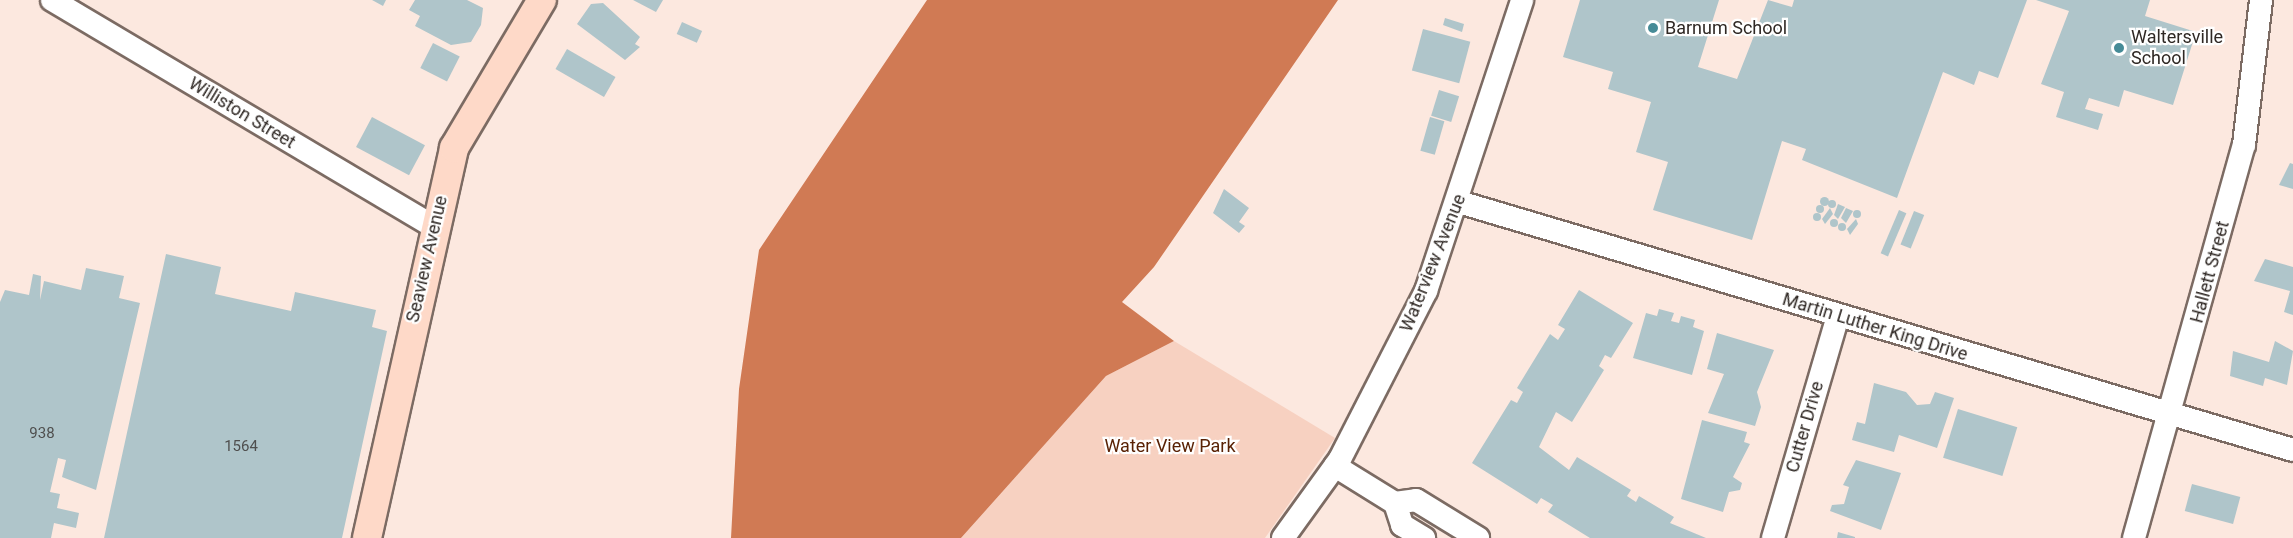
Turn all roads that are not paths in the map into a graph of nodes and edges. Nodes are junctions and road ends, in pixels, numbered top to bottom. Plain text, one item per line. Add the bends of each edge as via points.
1 (51, 0) edge
2 (542, 0) edge
3 (1522, 0) edge
4 (2262, 0) edge
5 (1459, 202) junction
6 (433, 225) junction
7 (1838, 316) junction
8 (2170, 414) junction
9 (2293, 450) edge
10 (1335, 466) junction
11 (1395, 502) junction
12 (367, 538) edge
13 (1283, 538) edge
14 (1424, 538) edge
15 (1478, 538) edge
16 (1773, 538) edge
17 (2134, 538) edge

1 - 6 street, Williston Street
2 - 6 main road, Seaview Avenue via 454,148
3 - 5 street, Waterview Avenue
4 - 8 street, Hallett Street via 2244,145
5 - 7 street, Martin Luther King Drive
5 - 10 street, Waterview Avenue via 1426,291
6 - 12 main road, Seaview Avenue
7 - 8 street, Martin Luther King Drive
7 - 16 street, Cutter Drive
8 - 9 street, Martin Luther King Drive
8 - 17 street, Hallett Street
10 - 11 street
10 - 13 street, Waterview Avenue
11 - 14 street via 1402,525
11 - 15 street via 1416,500

